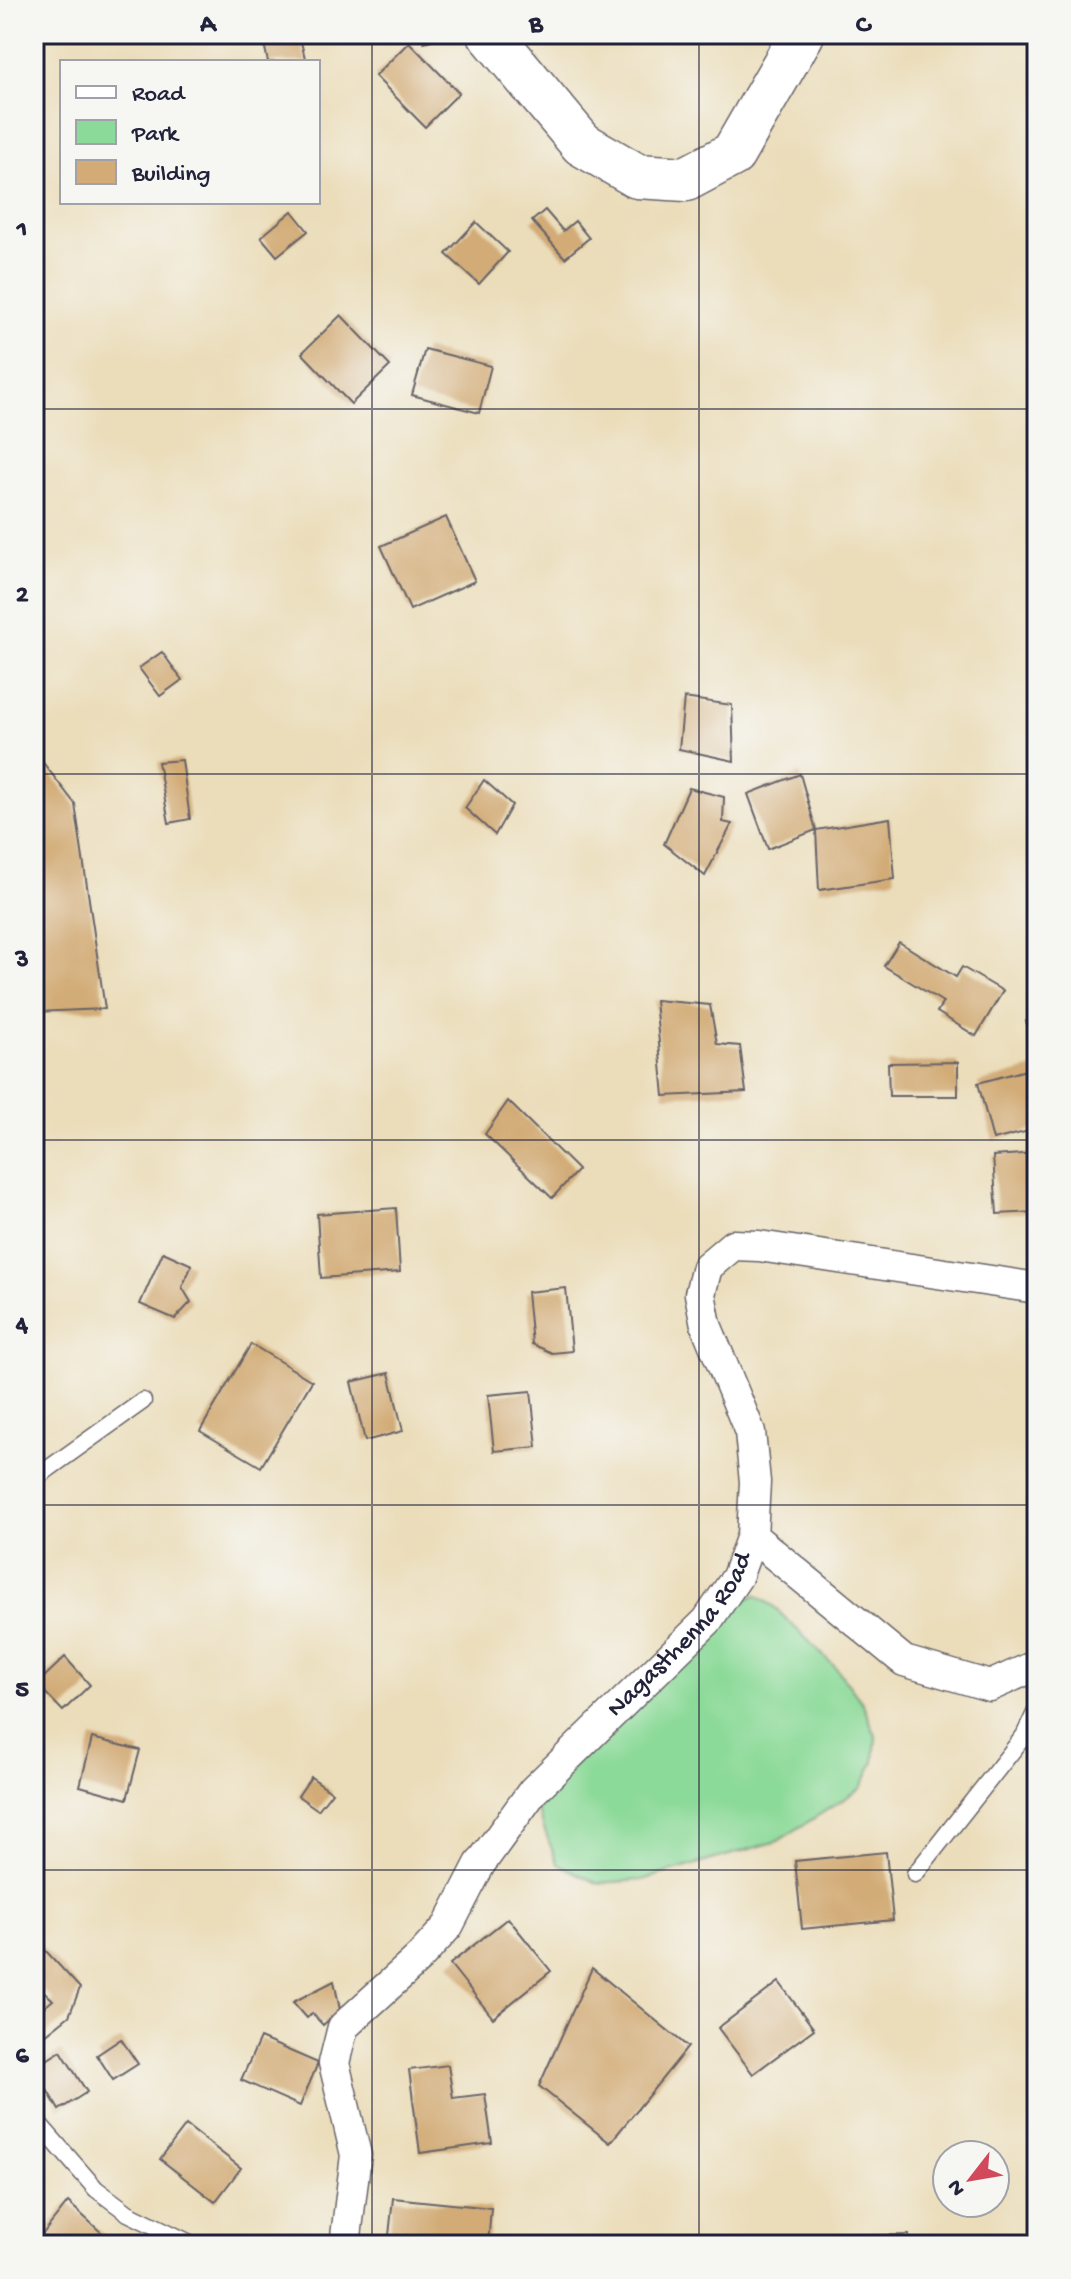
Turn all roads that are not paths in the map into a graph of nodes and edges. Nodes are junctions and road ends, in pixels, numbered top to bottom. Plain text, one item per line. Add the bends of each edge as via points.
1 (490, 34) edge
2 (802, 34) edge
3 (1037, 1288) edge
4 (143, 1401) dead end
5 (34, 1479) edge
6 (752, 1536) junction
7 (1037, 1665) edge
8 (1037, 1709) edge
9 (915, 1874) dead end
10 (34, 2118) edge
11 (194, 2245) edge
12 (345, 2245) edge

1 - 2 street via 582,144 637,176 686,179 733,154
3 - 6 street, Nagasthenna Road via 759,1246 733,1245 707,1267 700,1294 706,1325 750,1432 755,1482
4 - 5 lane
6 - 7 street via 904,1661 990,1686
6 - 12 street, Nagasthenna Road via 737,1577 707,1621 533,1791 480,1864 448,1926 343,2027 334,2063 356,2155
8 - 9 lane via 1024,1736
10 - 11 lane via 96,2189 128,2213

